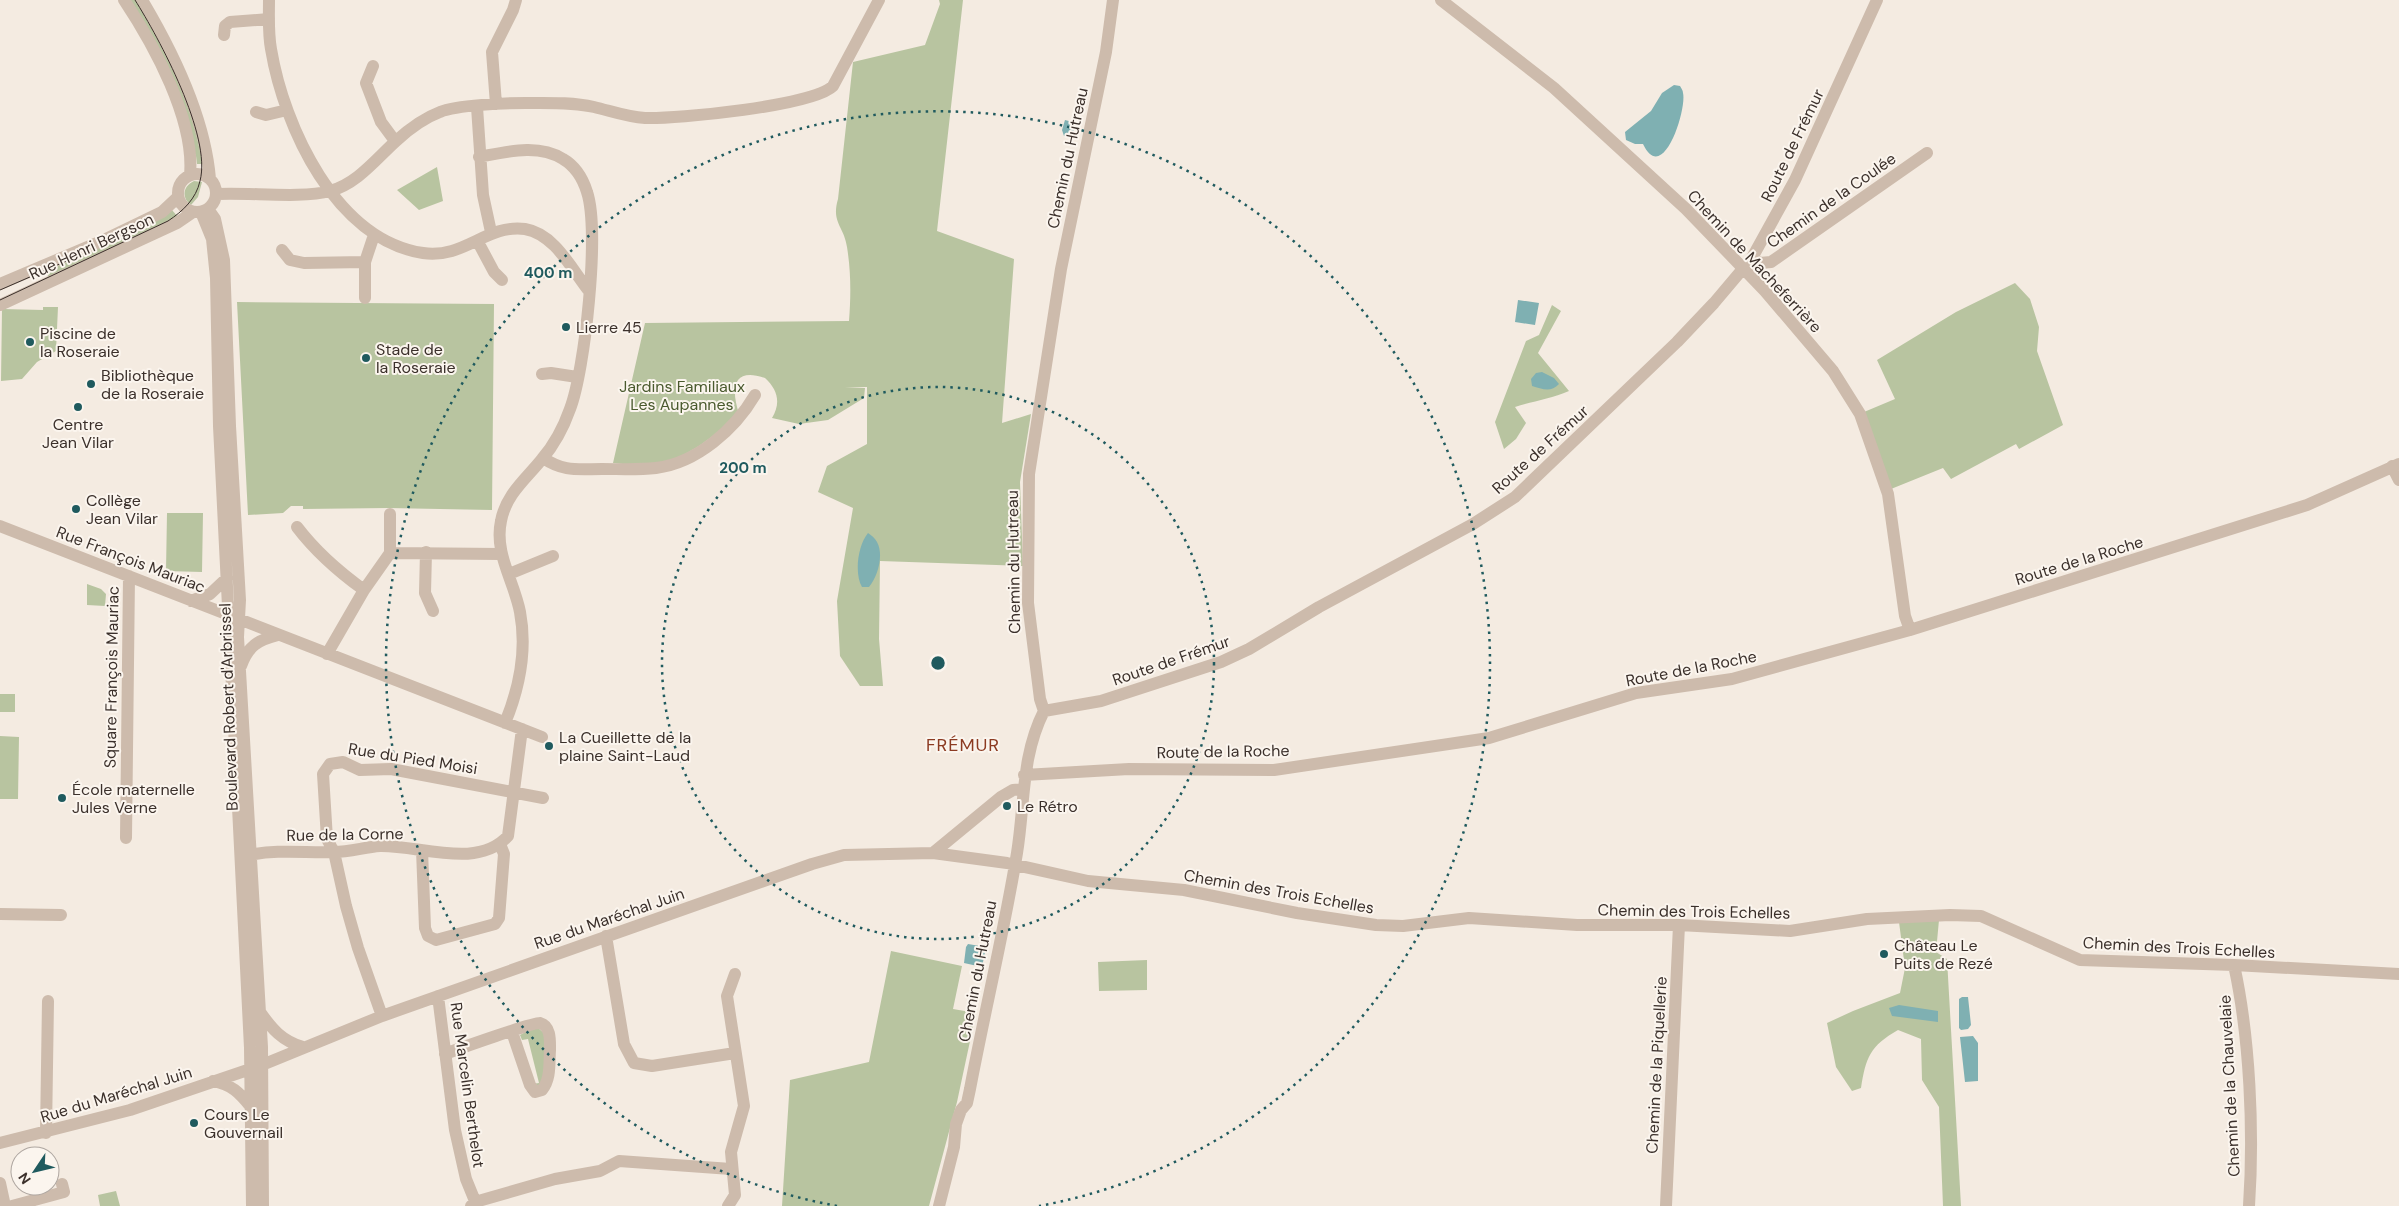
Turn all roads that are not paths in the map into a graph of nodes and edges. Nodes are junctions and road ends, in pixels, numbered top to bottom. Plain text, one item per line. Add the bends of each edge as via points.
1 (124, 0) edge
2 (142, 0) edge
3 (269, 0) edge
4 (516, 0) edge
5 (879, 0) edge
6 (1113, 0) edge
7 (1441, 0) edge
8 (1877, 0) edge
9 (269, 19) junction
10 (224, 34) dead end
11 (372, 66) dead end
12 (496, 104) junction
13 (477, 107) junction
14 (287, 110) junction
15 (256, 112) dead end
16 (395, 142) junction
17 (1927, 153) dead end
18 (479, 157) junction
19 (190, 175) junction
20 (210, 179) junction
21 (330, 191) junction
22 (217, 194) junction
23 (178, 197) junction
24 (201, 211) junction
25 (491, 232) junction
26 (374, 234) junction
27 (478, 242) junction
28 (282, 250) dead end
29 (365, 262) junction
30 (1748, 263) junction
31 (502, 280) dead end
32 (0, 284) edge
33 (589, 291) junction
34 (365, 298) dead end
35 (0, 305) edge
36 (542, 374) dead end
37 (577, 377) junction
38 (755, 395) dead end
39 (543, 458) junction
40 (2396, 465) edge
41 (2399, 480) edge
42 (390, 514) dead end
43 (0, 526) edge
44 (297, 527) dead end
45 (426, 552) junction
46 (390, 553) junction
47 (501, 554) junction
48 (553, 556) dead end
49 (509, 574) junction
50 (128, 576) junction
51 (227, 578) junction
52 (364, 590) junction
53 (191, 601) junction
54 (433, 611) dead end
55 (234, 616) junction
56 (1910, 630) junction
57 (278, 635) junction
58 (327, 654) junction
59 (240, 669) junction
60 (1044, 711) junction
61 (505, 723) junction
62 (522, 730) junction
63 (542, 737) dead end
64 (1024, 775) junction
65 (1023, 789) junction
66 (514, 792) junction
67 (543, 798) dead end
68 (126, 838) dead end
69 (500, 844) junction
70 (422, 850) junction
71 (334, 852) junction
72 (933, 853) junction
73 (250, 855) junction
74 (1014, 866) junction
75 (0, 914) edge
76 (61, 915) dead end
77 (1679, 925) junction
78 (606, 936) junction
79 (2234, 965) junction
80 (735, 974) dead end
81 (2399, 974) edge
82 (438, 996) junction
83 (48, 1001) dead end
84 (259, 1010) junction
85 (382, 1016) junction
86 (512, 1032) junction
87 (303, 1047) junction
88 (735, 1053) junction
89 (445, 1054) junction
90 (256, 1066) junction
91 (212, 1081) junction
92 (250, 1107) junction
93 (46, 1133) junction
94 (0, 1143) edge
95 (731, 1170) junction
96 (0, 1183) edge
97 (62, 1184) dead end
98 (474, 1205) edge
99 (6, 1206) edge
100 (12, 1206) edge
101 (252, 1206) edge
102 (263, 1206) edge
103 (728, 1206) edge
104 (939, 1206) edge
105 (1666, 1206) edge
106 (2249, 1206) edge

1 - 19 street via 142,26 166,75 190,143
2 - 20 street via 158,28 202,130
3 - 9 street
4 - 12 street via 492,52
5 - 12 street via 835,82 824,92 779,104 657,118 625,115 592,106
6 - 60 street, Chemin du Hutreau via 1106,52 1061,268 1028,483 1028,603
7 - 30 street, Chemin de Macheferrière via 1579,110
8 - 30 street, Route de Frémur via 1795,180
9 - 10 street via 230,22 225,26
9 - 14 street via 273,60
11 - 16 street via 366,83 381,122
12 - 13 street
13 - 16 street via 441,111
13 - 18 street
14 - 15 street via 266,115
14 - 21 street via 311,162
16 - 21 street via 369,167
17 - 30 street, Chemin de la Coulée via 1771,262
18 - 25 street
18 - 33 street via 523,149 556,154 574,168 588,193 591,213
19 - 20 street via 202,174
19 - 23 street via 179,186
20 - 22 street
21 - 22 street
21 - 26 street
22 - 24 street via 216,200
23 - 24 street via 185,208
23 - 32 street, Rue Henri Bergson via 162,212 113,236
24 - 35 street, Rue Henri Bergson
24 - 51 street, Boulevard Robert d'Arbrissel via 212,239 216,278
24 - 55 street, Boulevard Robert d'Arbrissel via 214,219 224,260 240,600
25 - 27 street
25 - 33 street via 526,229 538,234 567,259
26 - 27 street via 398,247 423,253 459,250
26 - 29 street
27 - 31 street
28 - 29 street via 290,260 304,263
29 - 34 street
30 - 56 street, Chemin de Macheferrière via 1833,371 1860,414 1888,494 1905,616
30 - 60 street, Route de Frémur via 1714,304 1670,348 1532,482 1498,508 1319,607 1249,650 1101,701
33 - 37 street
36 - 37 street
37 - 39 street via 570,409
38 - 39 street via 742,416 713,442 693,456 673,464 648,468 558,468
39 - 47 street via 514,490 506,505 499,534
40 - 41 street
40 - 56 street, Route de la Roche via 2306,505
42 - 46 street
43 - 50 street, Rue François Mauriac
44 - 52 street via 338,570
45 - 46 street
45 - 47 street
45 - 54 street via 426,593
46 - 52 street
47 - 49 street
48 - 49 street
49 - 61 street via 523,634 516,696
50 - 53 street, Rue François Mauriac
50 - 68 street, Square François Mauriac
51 - 53 street via 210,594
51 - 55 street, Boulevard Robert d'Arbrissel
52 - 58 street
53 - 55 street, Rue François Mauriac
55 - 57 street, Rue François Mauriac
55 - 59 street, Boulevard Robert d'Arbrissel
55 - 90 street, Boulevard Robert d'Arbrissel
56 - 64 street, Route de la Roche via 1732,679 1636,693 1490,738 1460,744 1274,770 1129,769
57 - 58 street, Rue François Mauriac
57 - 59 street via 250,646
58 - 61 street, Rue François Mauriac
59 - 73 street, Boulevard Robert d'Arbrissel
60 - 64 street, Chemin du Hutreau via 1034,731
61 - 62 street, Rue François Mauriac
62 - 63 street, Rue François Mauriac
62 - 66 street
64 - 65 street, Chemin du Hutreau
65 - 72 street via 1001,797
65 - 74 street, Chemin du Hutreau
66 - 67 street, Rue du Pied Moisi
66 - 69 street via 508,836
66 - 71 street, Rue du Pied Moisi via 391,769 360,770 343,762 330,764 323,774 323,786 327,839
69 - 70 street, Rue de la Corne via 484,851
69 - 70 street via 504,854 499,918 495,924 436,940 428,936 425,928
70 - 71 street, Rue de la Corne via 380,846
71 - 73 street, Rue de la Corne via 306,850
71 - 85 street, Rue du Pied Moisi via 358,948
72 - 74 street, Rue du Maréchal Juin
72 - 78 street, Rue du Maréchal Juin via 844,855
73 - 84 street, Boulevard Robert d'Arbrissel
74 - 77 street, Chemin des Trois Echelles via 1088,881 1184,890 1376,925 1402,926 1469,918
74 - 104 street, Chemin du Hutreau via 967,1103 956,1124 954,1147
75 - 76 street
77 - 79 street, Chemin des Trois Echelles via 1790,931 1867,919 1981,916 2080,960
77 - 105 street, Chemin de la Piquellerie
78 - 82 street, Rue du Maréchal Juin
78 - 88 street via 624,1044 634,1063 652,1066
79 - 81 street, Chemin des Trois Echelles
79 - 106 street, Chemin de la Chauvelaie via 2241,997 2249,1104 2252,1172
80 - 88 street via 727,996
82 - 85 street, Rue du Maréchal Juin
82 - 89 street, Rue Marcelin Berthelot
83 - 93 street
84 - 87 street via 276,1034
84 - 90 street, Boulevard Robert d'Arbrissel
85 - 87 street, Rue du Maréchal Juin
86 - 86 street via 526,1024 546,1026 550,1038 548,1082 542,1090 535,1092 530,1085
86 - 89 street
87 - 90 street, Rue du Maréchal Juin
88 - 95 street via 744,1106 731,1152
89 - 98 street, Rue Marcelin Berthelot via 455,1130
90 - 91 street, Rue du Maréchal Juin
90 - 92 street, Boulevard Robert d'Arbrissel
90 - 102 street, Boulevard Robert d'Arbrissel
91 - 92 street, Rue du Maréchal Juin via 228,1084 239,1091
91 - 93 street, Rue du Maréchal Juin via 130,1110
92 - 101 street, Boulevard Robert d'Arbrissel
93 - 94 street, Rue du Maréchal Juin
95 - 98 street via 619,1161 600,1171 555,1179
95 - 103 street via 735,1194
96 - 99 street
97 - 100 street via 64,1192

